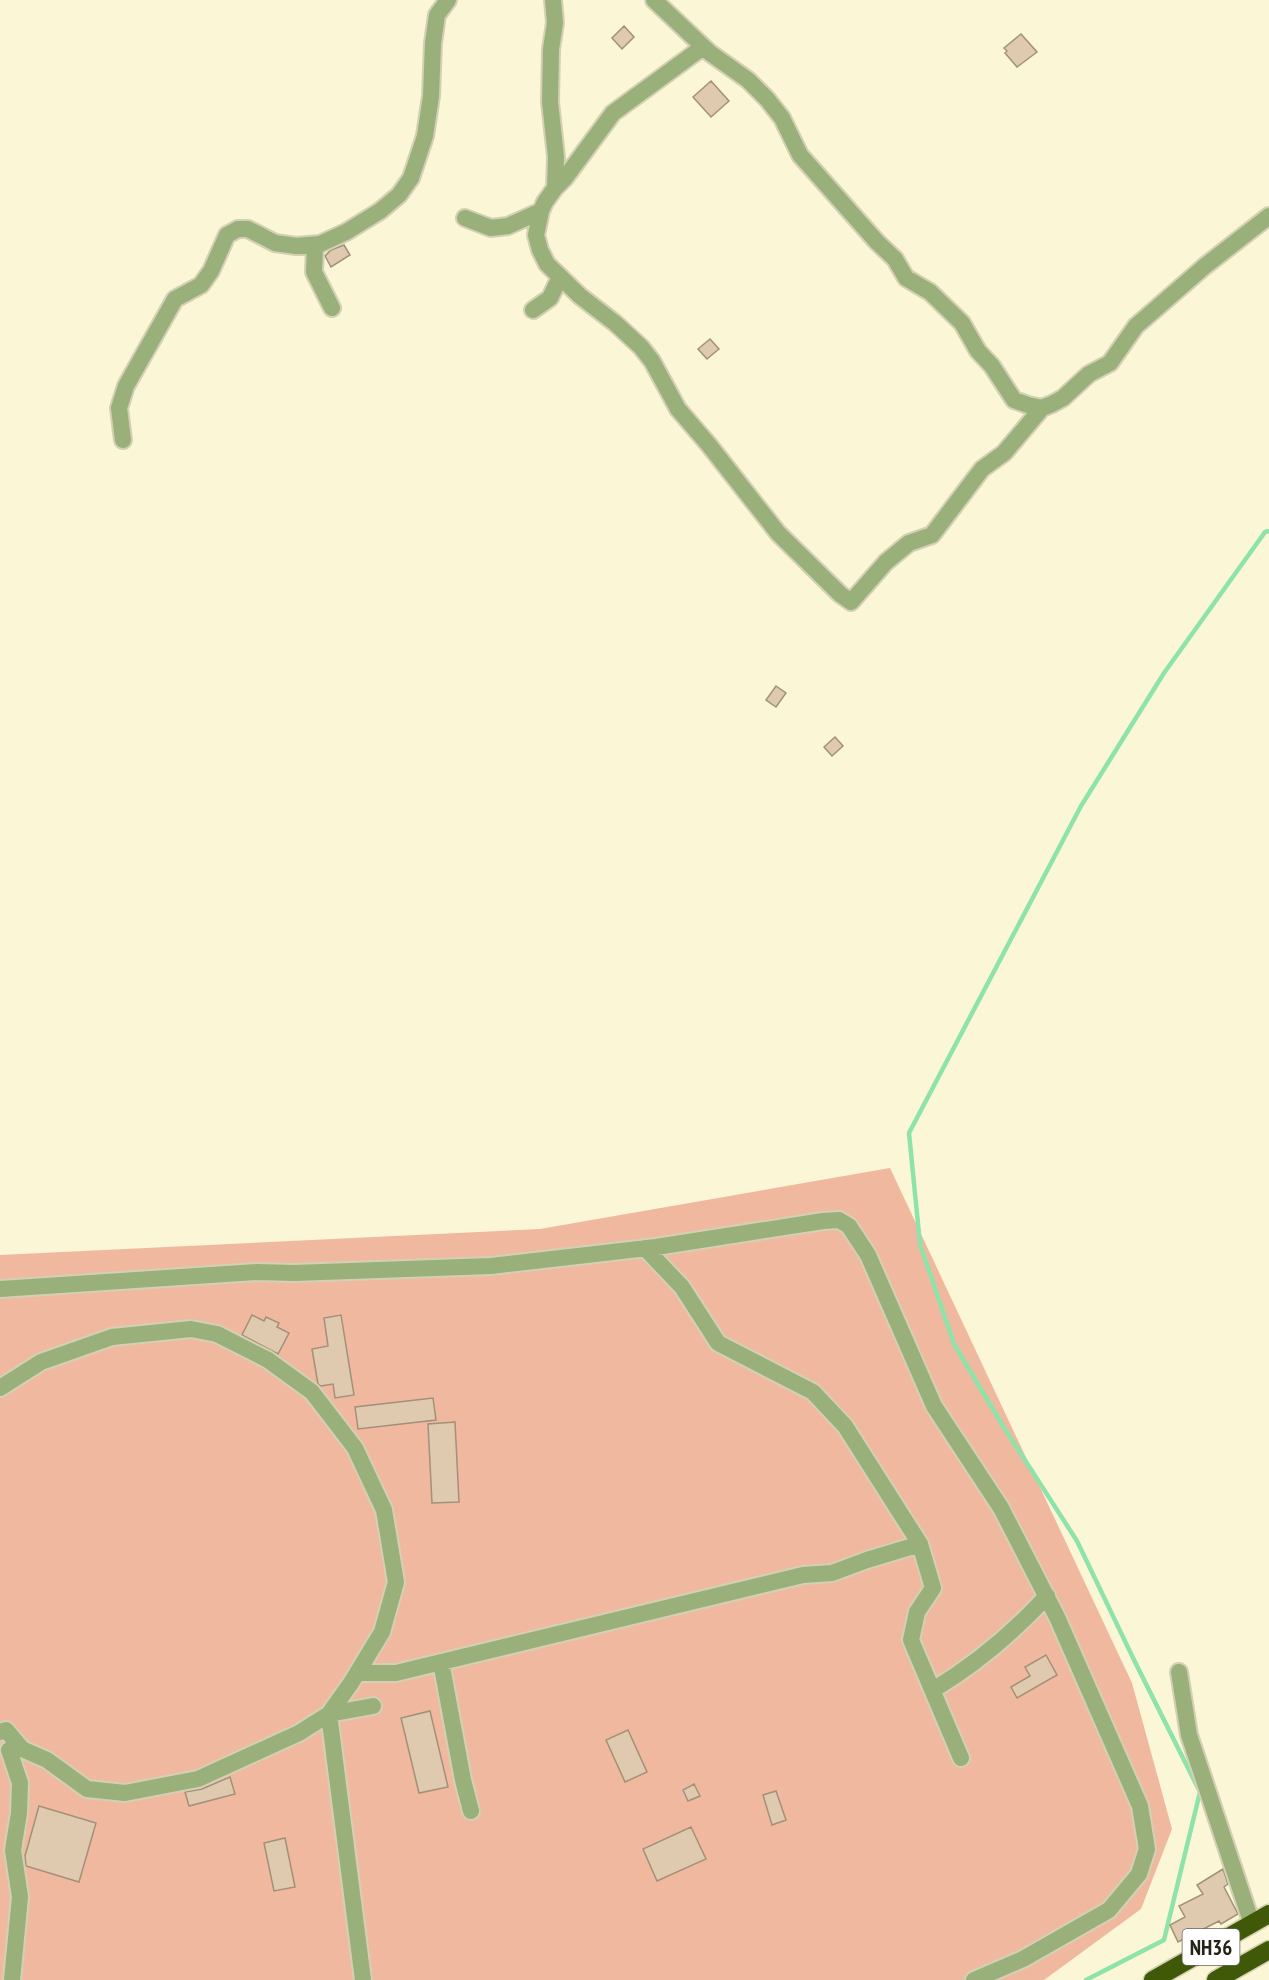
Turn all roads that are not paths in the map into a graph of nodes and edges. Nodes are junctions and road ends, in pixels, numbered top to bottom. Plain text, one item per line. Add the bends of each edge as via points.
1 (448, 0) edge
2 (553, 0) edge
3 (654, 0) edge
4 (703, 47) junction
5 (555, 188) junction
6 (541, 211) junction
7 (1269, 216) edge
8 (465, 218) dead end
9 (315, 245) junction
10 (560, 277) junction
11 (332, 308) dead end
12 (533, 310) dead end
13 (1042, 408) junction
14 (123, 440) dead end
15 (645, 1248) junction
16 (0, 1289) edge
17 (0, 1388) edge
18 (920, 1544) junction
19 (1047, 1596) junction
20 (441, 1662) junction
21 (1179, 1672) dead end
22 (357, 1673) junction
23 (933, 1690) junction
24 (373, 1706) dead end
25 (329, 1714) junction
26 (2, 1727) edge
27 (10, 1750) edge
28 (961, 1758) dead end
29 (471, 1811) dead end
30 (1269, 1914) edge
31 (1252, 1924) junction
32 (1269, 1950) edge
33 (12, 1980) edge
34 (363, 1980) edge
35 (974, 1980) edge
36 (1153, 1980) edge
37 (1216, 1980) edge

1 - 9 street via 437,15 431,96 411,178 380,211
2 - 5 street via 550,102
3 - 4 street
4 - 5 street via 613,113
4 - 13 street via 767,99 782,118 800,155 896,260 906,278 930,292 962,323 1014,400
5 - 6 street
6 - 8 street via 508,226 491,228
6 - 10 street via 536,235 540,250
7 - 13 street via 1136,326 1110,363 1089,374 1063,398
9 - 11 street via 314,273
9 - 14 street via 275,243 248,229 227,235 212,271 201,285 175,299 126,386 119,408
10 - 12 street via 550,298
10 - 13 street via 641,347 678,409 778,533 851,602 886,562 909,543 932,535 982,469 1004,453
15 - 16 street via 491,1266 257,1272
15 - 18 street via 682,1287 718,1343 813,1392 845,1426
15 - 19 street via 824,1221 839,1220 849,1226 868,1255 934,1406 1001,1508
17 - 22 street via 41,1362 112,1337 191,1329 217,1334 258,1355 312,1392 355,1448 384,1510 396,1582 382,1632
18 - 20 street via 832,1573 803,1575
18 - 23 street via 933,1588 917,1612 911,1640
19 - 23 street via 966,1670
19 - 35 street via 1140,1806 1147,1849 1139,1874 1109,1910 1023,1959
20 - 22 street via 396,1673
20 - 29 street
21 - 31 street via 1189,1735
22 - 25 street
23 - 28 street
24 - 25 street
25 - 27 street via 299,1733 198,1779 125,1793 87,1789 47,1760
25 - 34 street
26 - 27 street
27 - 33 street via 20,1783 13,1850 20,1897
30 - 31 highway, NH36
31 - 36 highway, NH36
32 - 37 highway, NH36

